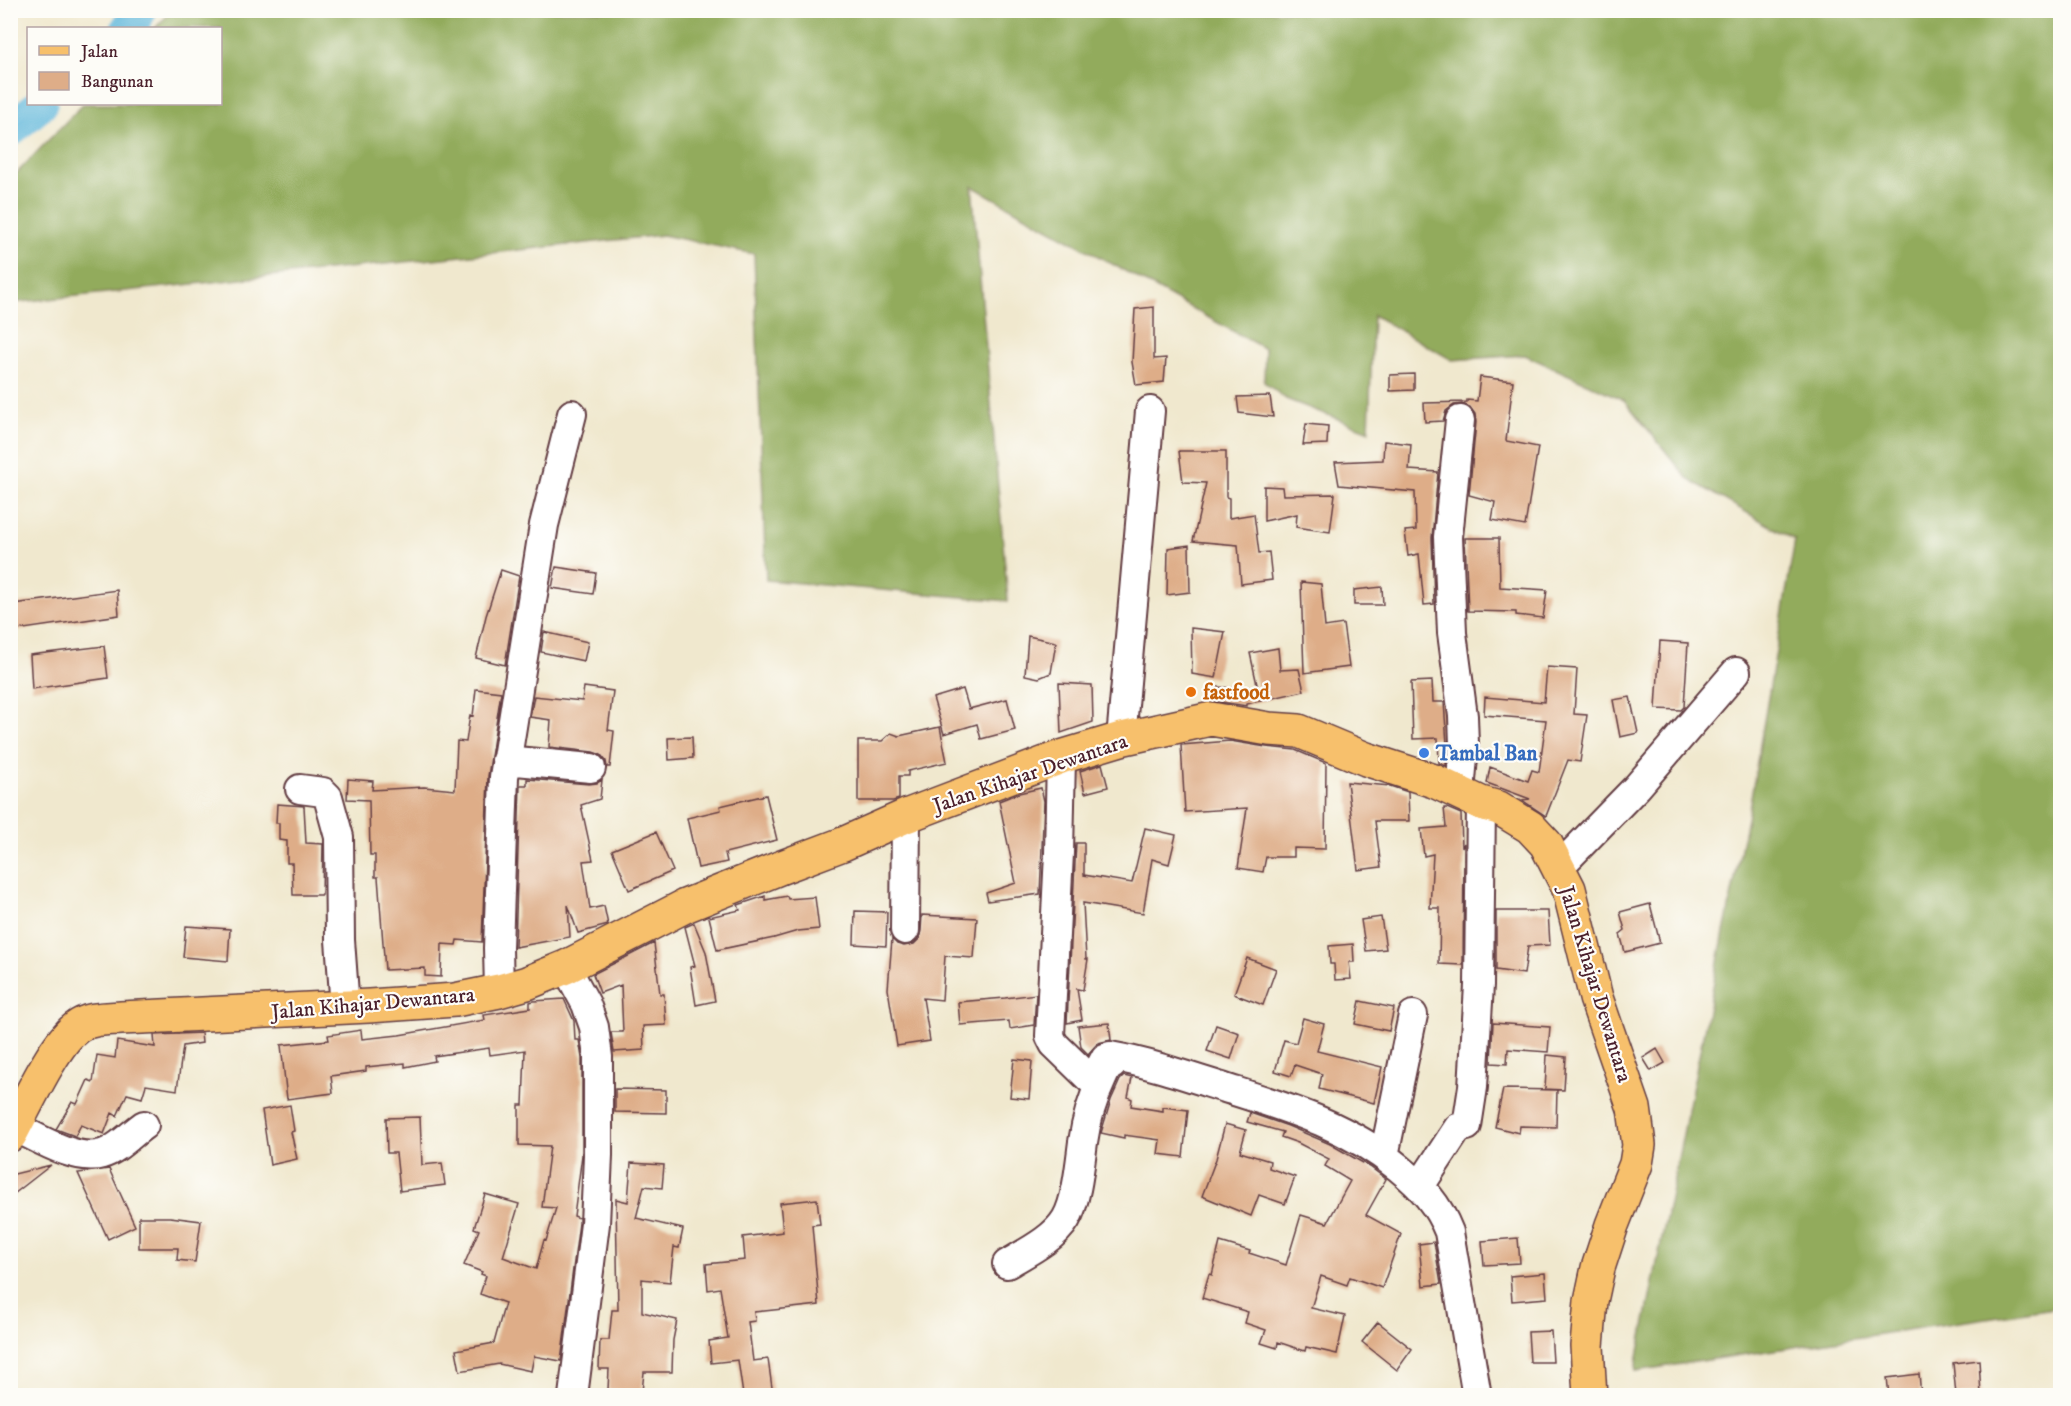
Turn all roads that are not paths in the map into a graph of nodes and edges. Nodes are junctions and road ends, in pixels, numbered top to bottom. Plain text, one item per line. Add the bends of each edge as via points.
1 (1150, 411) dead end
2 (572, 414) dead end
3 (1460, 420) dead end
4 (1736, 672) dead end
5 (1121, 739) junction
6 (1061, 757) junction
7 (506, 760) junction
8 (591, 768) dead end
9 (300, 789) dead end
10 (1471, 798) junction
11 (906, 816) junction
12 (1559, 867) junction
13 (905, 930) dead end
14 (566, 967) junction
15 (499, 991) junction
16 (345, 1008) junction
17 (1413, 1015) dead end
18 (1122, 1059) junction
19 (144, 1125) dead end
20 (13, 1131) edge
21 (1384, 1156) junction
22 (1420, 1186) junction
23 (1007, 1264) dead end
24 (573, 1395) edge
25 (1477, 1395) edge
26 (1590, 1395) edge

1 - 5 street
2 - 7 street via 544,525
3 - 10 street via 1448,537 1452,633
4 - 12 street via 1637,787
5 - 6 main road, Jalan Kihajar Dewantara
5 - 10 main road, Jalan Kihajar Dewantara via 1211,719 1299,731
6 - 11 main road, Jalan Kihajar Dewantara
6 - 18 street via 1051,1041 1089,1078 1095,1077 1107,1057
7 - 8 street
7 - 15 street
9 - 16 street via 323,792 328,797 339,837
10 - 12 main road, Jalan Kihajar Dewantara via 1499,808 1530,827
10 - 22 street via 1479,985 1473,1099 1467,1126 1458,1128
11 - 13 street
11 - 14 main road, Jalan Kihajar Dewantara via 685,906
12 - 26 main road, Jalan Kihajar Dewantara via 1575,909 1596,998 1634,1108 1639,1145 1591,1300 1587,1346
14 - 15 main road, Jalan Kihajar Dewantara
14 - 24 street via 586,1004 598,1057 595,1224
15 - 16 main road, Jalan Kihajar Dewantara via 455,1000
16 - 20 main road, Jalan Kihajar Dewantara via 86,1022 63,1040
17 - 21 street
18 - 21 street via 1311,1116
18 - 23 street via 1108,1067 1098,1087 1067,1217 1040,1244
19 - 20 street via 112,1150 92,1156
21 - 22 street
22 - 25 street via 1442,1214 1449,1232

